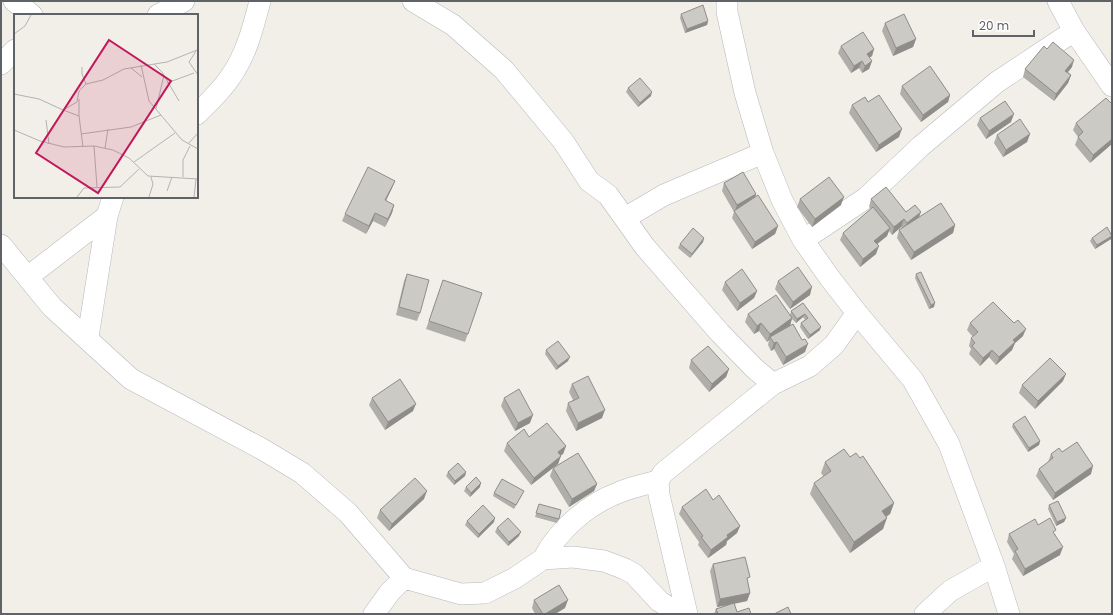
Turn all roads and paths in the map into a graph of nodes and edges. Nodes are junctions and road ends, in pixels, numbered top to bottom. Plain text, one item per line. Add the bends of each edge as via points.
1 (14, 1) edge
2 (41, 1) edge
3 (184, 1) edge
4 (260, 1) edge
5 (413, 1) edge
6 (727, 1) edge
7 (1058, 1) edge
8 (31, 14) edge
9 (36, 14) edge
10 (160, 14) edge
11 (1074, 30) junction
12 (14, 51) edge
13 (1, 64) edge
14 (14, 71) edge
15 (1, 73) edge
16 (1112, 86) edge
17 (198, 113) edge
18 (763, 153) junction
19 (110, 206) edge
20 (625, 218) junction
21 (803, 240) junction
22 (1, 245) edge
23 (29, 276) junction
24 (857, 313) junction
25 (88, 337) junction
26 (773, 384) junction
27 (658, 480) junction
28 (543, 559) junction
29 (994, 566) junction
30 (404, 578) junction
31 (374, 614) edge
32 (679, 614) edge
33 (686, 614) edge
34 (925, 614) edge
35 (1009, 614) edge

1 - 8 street
2 - 9 street
3 - 10 street
4 - 17 street via 242,58 229,80
5 - 20 street via 453,25 504,70 563,141 590,181 608,195
6 - 18 street via 727,12 745,93
7 - 11 street
11 - 16 street
11 - 21 street via 997,82 921,146 866,198
12 - 13 street
14 - 15 street
18 - 20 street via 664,195
18 - 21 street via 782,200
19 - 23 street
19 - 25 street
20 - 26 street via 645,247 720,332
21 - 24 street
22 - 23 street
23 - 25 street via 52,306
24 - 26 street via 834,345 810,366
24 - 29 street via 913,380 949,444
25 - 30 street via 131,379 302,473 348,513
26 - 27 street via 663,473
27 - 28 street via 620,491 599,502 578,517 556,539
27 - 33 street
28 - 30 street via 515,578 485,593 461,594
28 - 32 street via 573,557 617,565 634,574 659,601
29 - 34 street via 950,590
29 - 35 street
30 - 31 street

